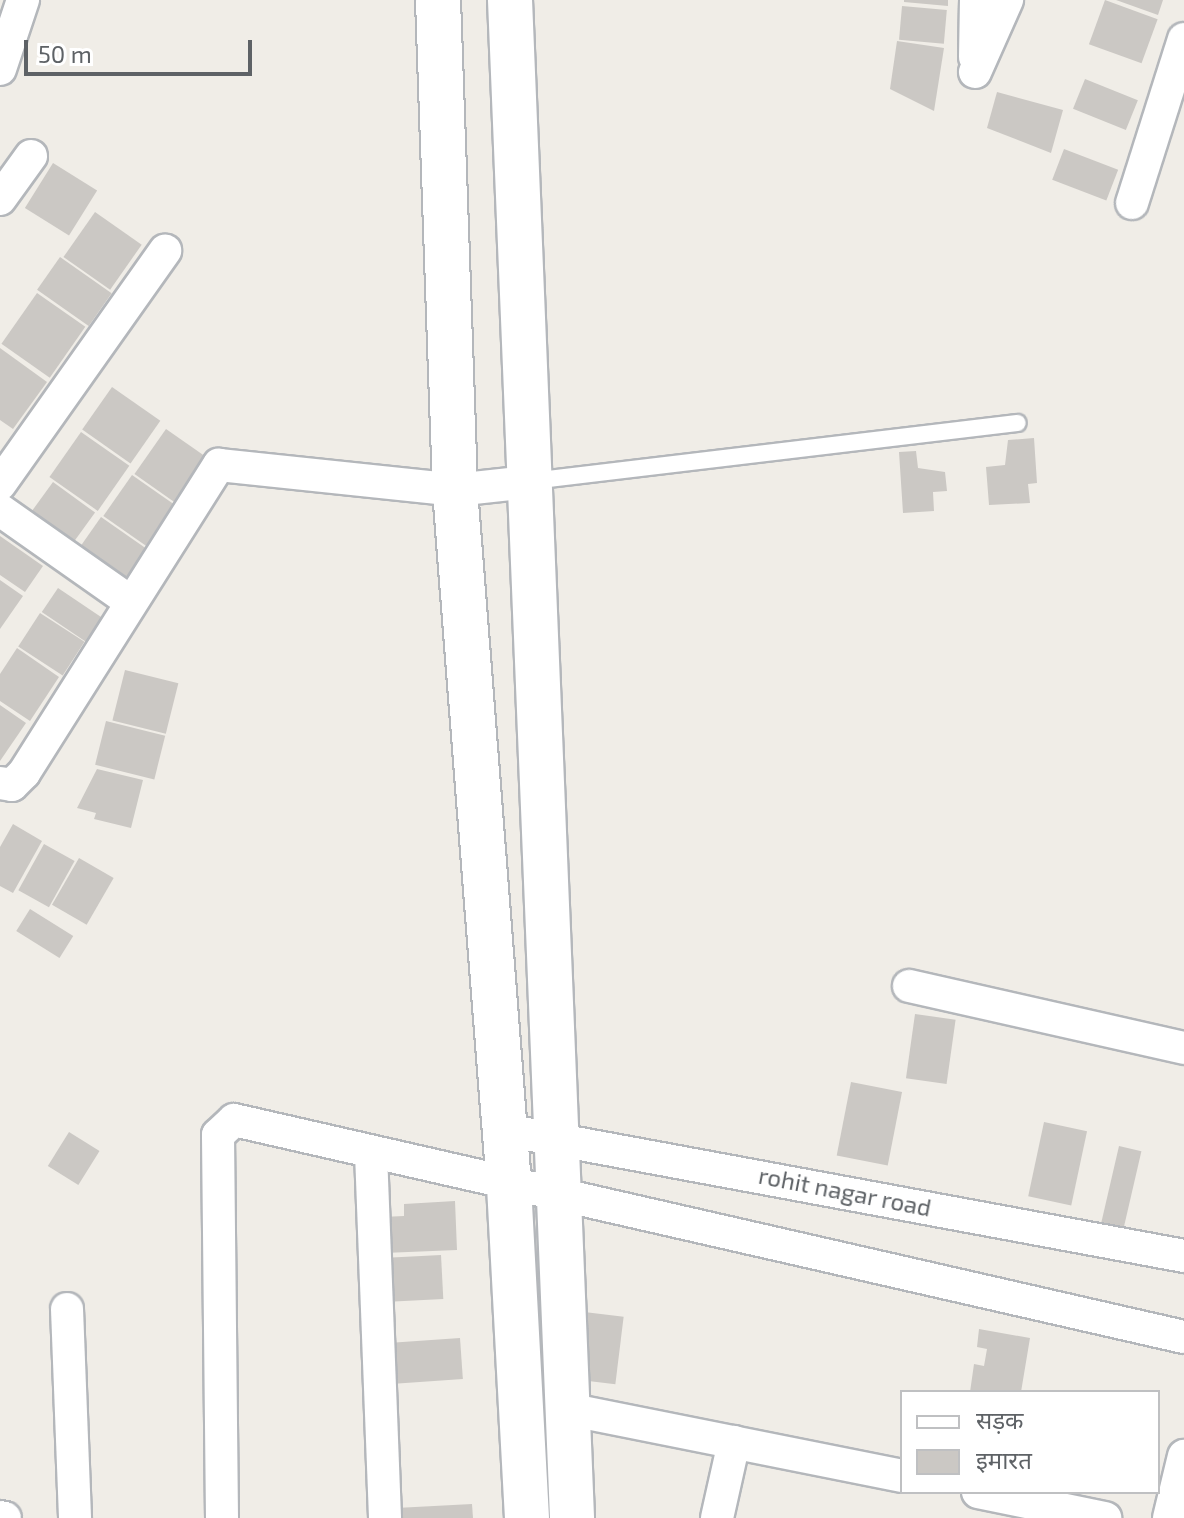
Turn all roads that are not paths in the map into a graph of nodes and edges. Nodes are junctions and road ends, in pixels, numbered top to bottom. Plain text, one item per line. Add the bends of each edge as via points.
1 (23, 0) edge
2 (438, 0) edge
3 (510, 0) edge
4 (976, 0) edge
5 (1007, 0) edge
6 (1184, 39) edge
7 (0, 69) edge
8 (1174, 105) edge
9 (31, 156) dead end
10 (0, 199) edge
11 (1132, 203) dead end
12 (165, 251) dead end
13 (1018, 423) dead end
14 (529, 482) junction
15 (0, 484) edge
16 (455, 490) junction
17 (0, 510) edge
18 (131, 602) junction
19 (0, 783) edge
20 (909, 986) dead end
21 (1184, 1048) edge
22 (505, 1130) junction
23 (557, 1135) junction
24 (371, 1153) junction
25 (509, 1186) junction
26 (559, 1196) junction
27 (1184, 1256) edge
28 (67, 1309) dead end
29 (1184, 1337) edge
30 (567, 1409) junction
31 (734, 1442) junction
32 (1184, 1456) edge
33 (900, 1476) edge
34 (974, 1494) edge
35 (985, 1494) edge
36 (75, 1518) edge
37 (222, 1518) edge
38 (385, 1518) edge
39 (527, 1518) edge
40 (572, 1518) edge
41 (717, 1518) edge
42 (967, 1518) edge
43 (1105, 1518) edge
44 (1169, 1518) edge

1 - 7 street
2 - 16 street
3 - 14 street
4 - 5 street via 975,72
6 - 8 street
8 - 11 street
9 - 10 street
12 - 15 street
13 - 14 lane
14 - 16 street
14 - 23 street
16 - 18 street via 219,465
16 - 22 street
17 - 18 street
18 - 19 street via 24,773 12,785
20 - 21 street
22 - 23 street, rohit nagar road
22 - 25 street
23 - 26 street
23 - 27 street, rohit nagar road
24 - 25 street
24 - 37 street via 234,1120 218,1135
24 - 38 street
25 - 26 street
25 - 39 street
26 - 29 street
26 - 30 street
28 - 36 street
30 - 31 street
30 - 40 street
31 - 33 street
31 - 41 street
32 - 44 street
34 - 42 street
35 - 43 street

